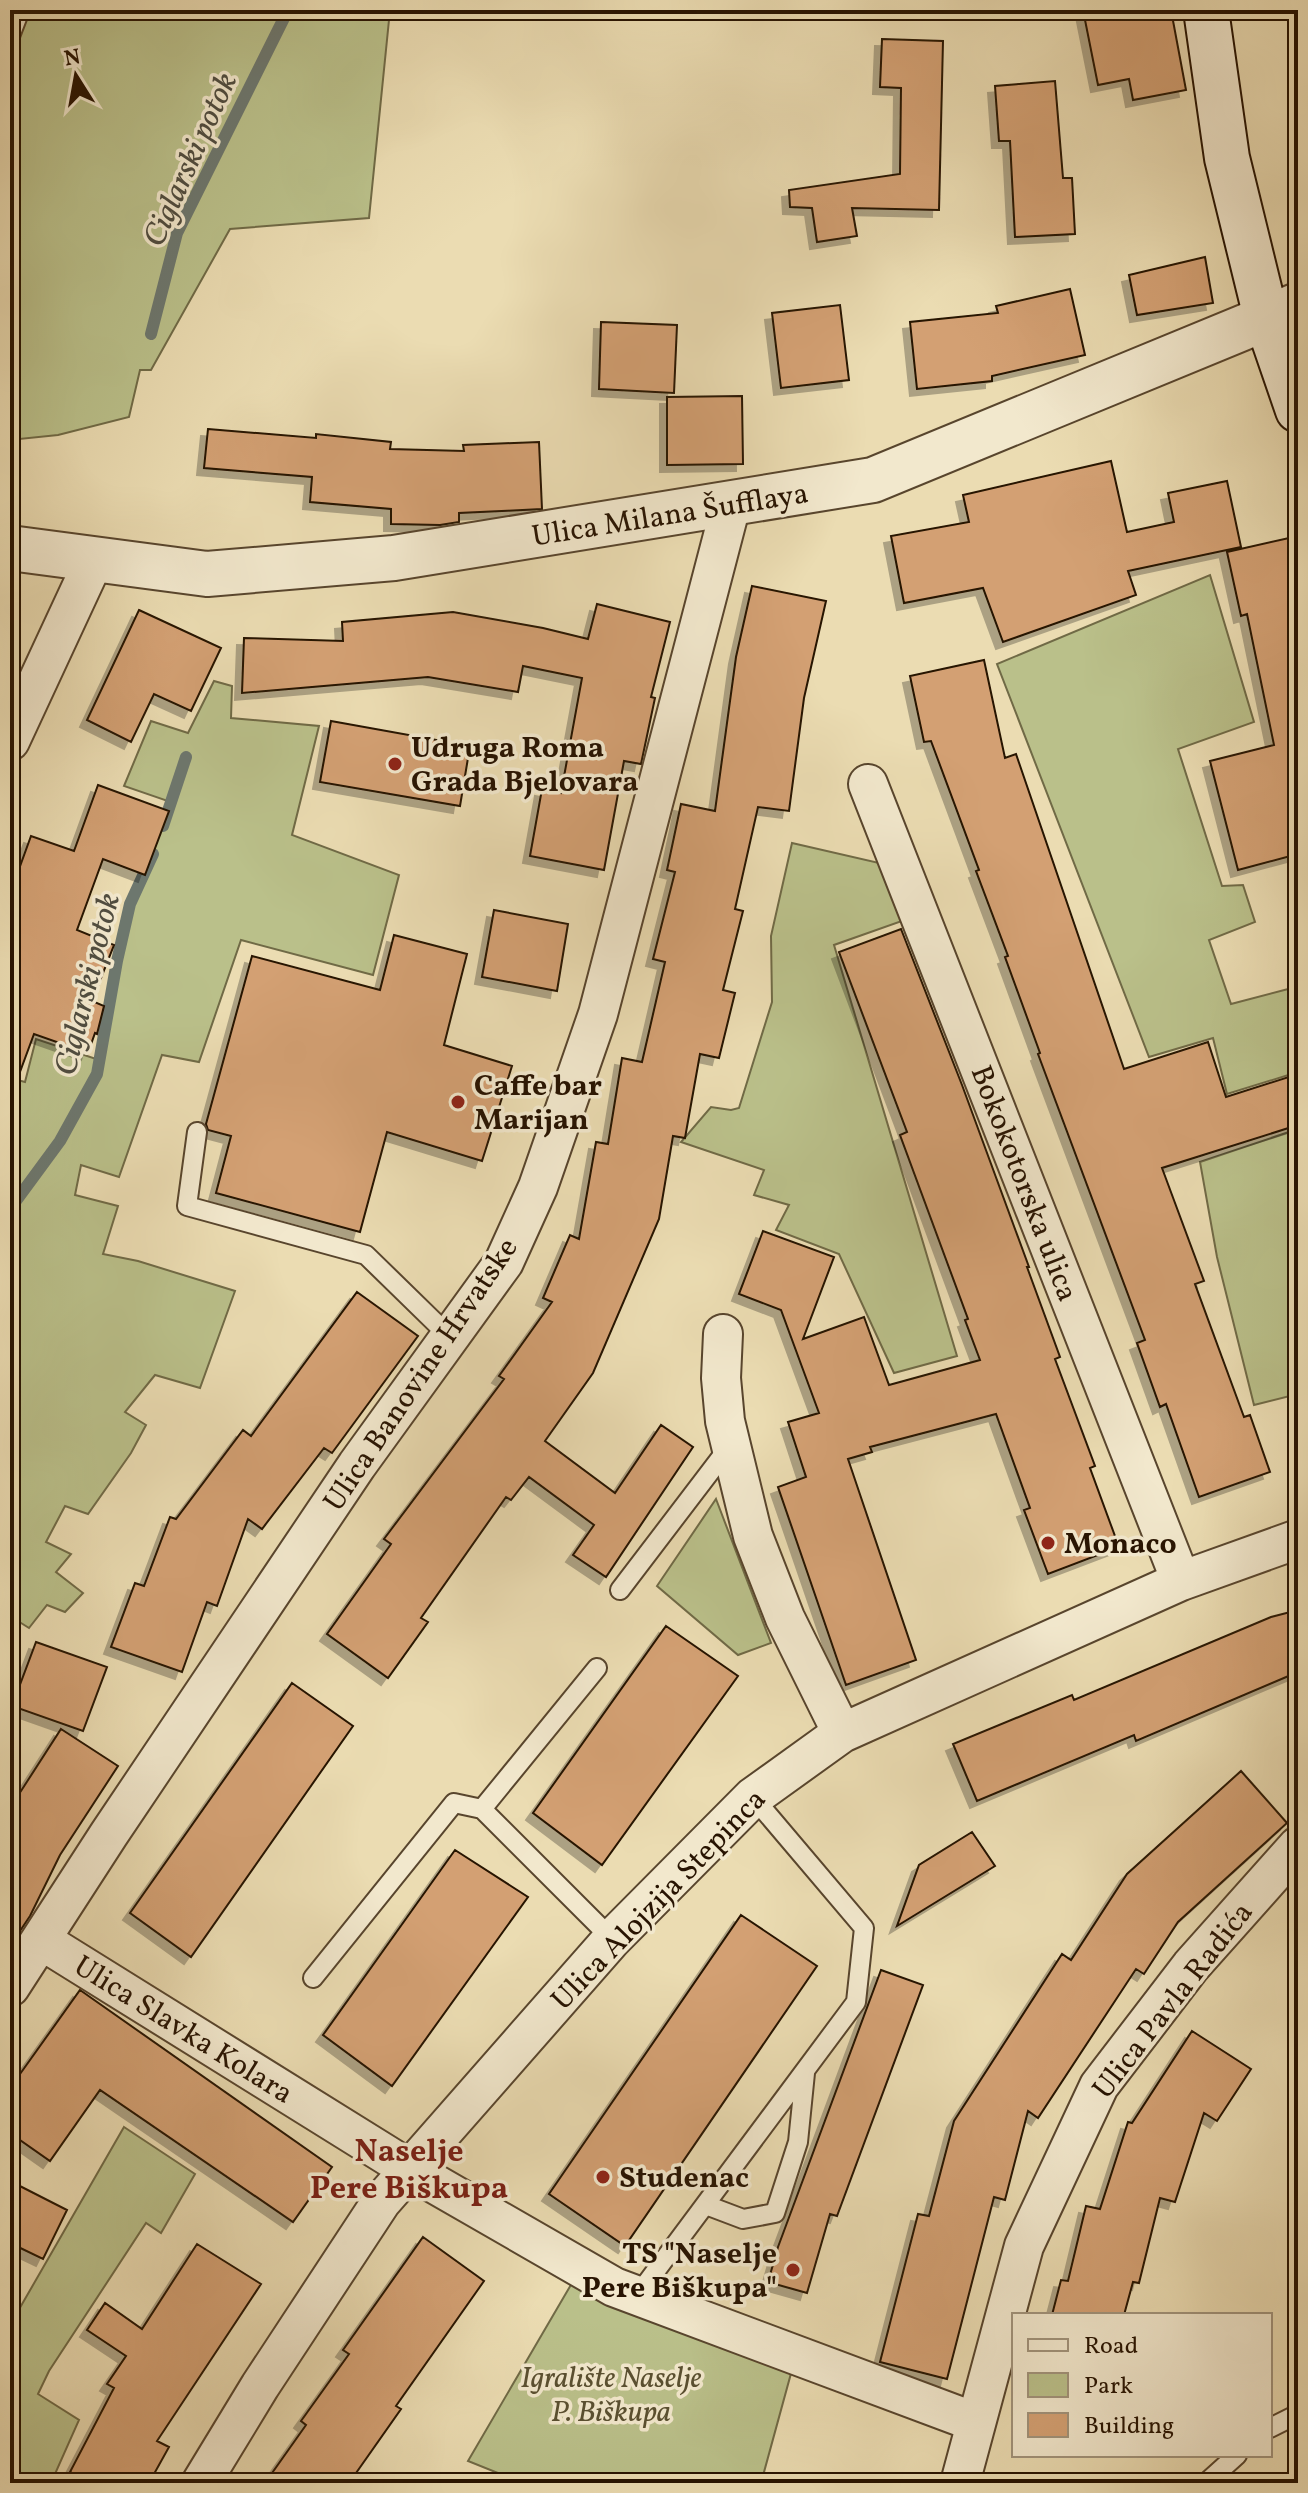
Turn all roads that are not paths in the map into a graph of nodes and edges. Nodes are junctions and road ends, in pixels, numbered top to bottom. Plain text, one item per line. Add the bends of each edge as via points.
1 (20, 10) edge
2 (1206, 10) edge
3 (10, 36) edge
4 (1282, 311) edge
5 (1298, 410) edge
6 (731, 505) junction
7 (10, 548) edge
8 (95, 558) junction
9 (10, 741) edge
10 (868, 784) dead end
11 (197, 1132) dead end
12 (723, 1334) dead end
13 (450, 1337) junction
14 (731, 1445) junction
15 (1298, 1539) edge
16 (1181, 1581) junction
17 (620, 1590) dead end
18 (597, 1668) dead end
19 (842, 1733) junction
20 (753, 1797) junction
21 (482, 1809) junction
22 (1298, 1846) edge
23 (612, 1939) junction
24 (41, 1940) junction
25 (313, 1978) dead end
26 (10, 1987) edge
27 (805, 2070) junction
28 (409, 2169) junction
29 (706, 2205) junction
30 (637, 2296) junction
31 (1298, 2417) edge
32 (975, 2422) junction
33 (1272, 2427) edge
34 (1235, 2457) edge
35 (201, 2483) edge
36 (960, 2483) edge
37 (1206, 2483) edge

1 - 3 lane
2 - 4 street via 1227,158
4 - 5 street
4 - 6 street, Ulica Milana Šufflaya via 873,480
6 - 8 street, Ulica Milana Šufflaya via 394,558 268,569 207,574
6 - 13 street, Ulica Banovine Hrvatske via 598,1014 538,1187 504,1262
7 - 8 street, Ulica Milana Šufflaya
8 - 9 street
10 - 16 street, Bokokotorska ulica
11 - 13 lane via 187,1206 366,1255
12 - 14 street via 721,1378
13 - 24 street, Ulica Banovine Hrvatske via 357,1465
14 - 17 lane
14 - 19 street via 753,1536 785,1618
15 - 16 street, Ulica Alojzija Stepinca
16 - 19 street, Ulica Alojzija Stepinca
18 - 21 lane
19 - 20 street, Ulica Alojzija Stepinca
20 - 23 street, Ulica Alojzija Stepinca
20 - 27 lane via 864,1928 856,2002
21 - 23 lane
21 - 25 lane via 454,1803
22 - 32 street, Ulica Pavla Radića via 1191,1966 1099,2086 1024,2246
23 - 28 street, Ulica Alojzija Stepinca
24 - 26 street, Ulica Banovine Hrvatske
24 - 28 street, Ulica Slavka Kolara
27 - 29 lane
27 - 29 lane via 798,2142 775,2213 743,2219
28 - 30 street, Ulica Slavka Kolara
28 - 35 street, Ulica Alojzija Stepinca via 381,2202 277,2359
29 - 30 lane
30 - 32 street, Ulica Slavka Kolara
31 - 33 lane
32 - 36 street, Ulica Pavla Radića
34 - 37 lane

